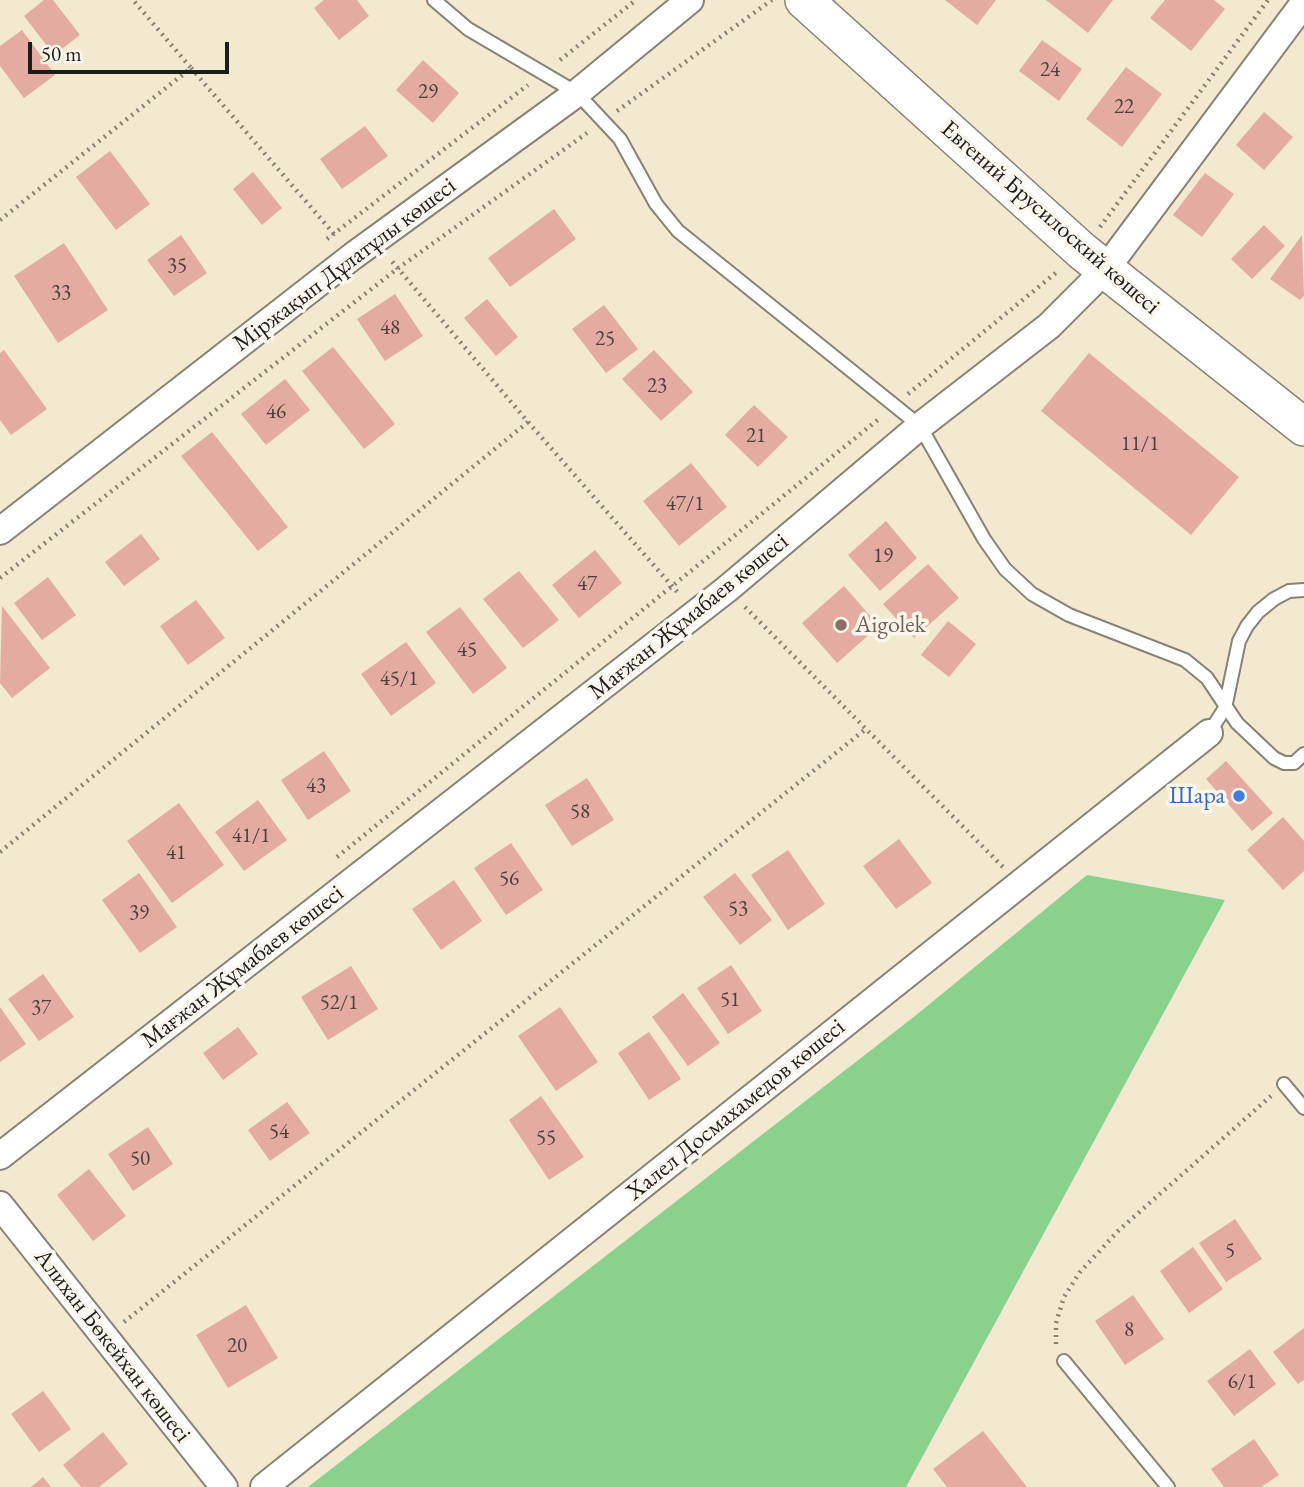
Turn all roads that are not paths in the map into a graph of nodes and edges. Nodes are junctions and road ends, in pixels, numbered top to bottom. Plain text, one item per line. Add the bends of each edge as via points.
1 (435, 0) edge
2 (690, 0) edge
3 (804, 0) edge
4 (1304, 3) edge
5 (577, 93) junction
6 (1093, 261) junction
7 (920, 426) junction
8 (1304, 427) edge
9 (0, 531) edge
10 (1304, 590) edge
11 (1225, 708) junction
12 (1209, 733) joint
13 (1304, 754) edge
14 (1284, 1084) road end
15 (1304, 1108) edge
16 (0, 1156) edge
17 (0, 1205) edge
18 (1064, 1361) road end
19 (224, 1487) edge
20 (264, 1487) edge
21 (1168, 1487) edge

1 - 5 lane via 468,29
2 - 5 street, Міржақып Дұлатұлы көшесі
3 - 6 main road, Евгений Брусилоский көшесі
4 - 6 street, Мағжан Жұмабаев көшесі
5 - 7 lane via 620,139 656,204 678,231
5 - 9 street, Міржақып Дұлатұлы көшесі via 353,256
6 - 7 street, Мағжан Жұмабаев көшесі via 1049,326
6 - 8 main road, Евгений Брусилоский көшесі
7 - 11 lane via 984,539 1005,569 1032,594 1069,615 1185,660 1207,678
7 - 16 street, Мағжан Жұмабаев көшесі via 727,589
10 - 11 lane via 1274,599 1247,626
11 - 12 lane
11 - 13 lane via 1274,758 1294,763
12 - 20 street, Халел Досмахамедов көшесі
14 - 15 lane
17 - 19 street, Алихан Бөкейхан көшесі
18 - 21 lane

